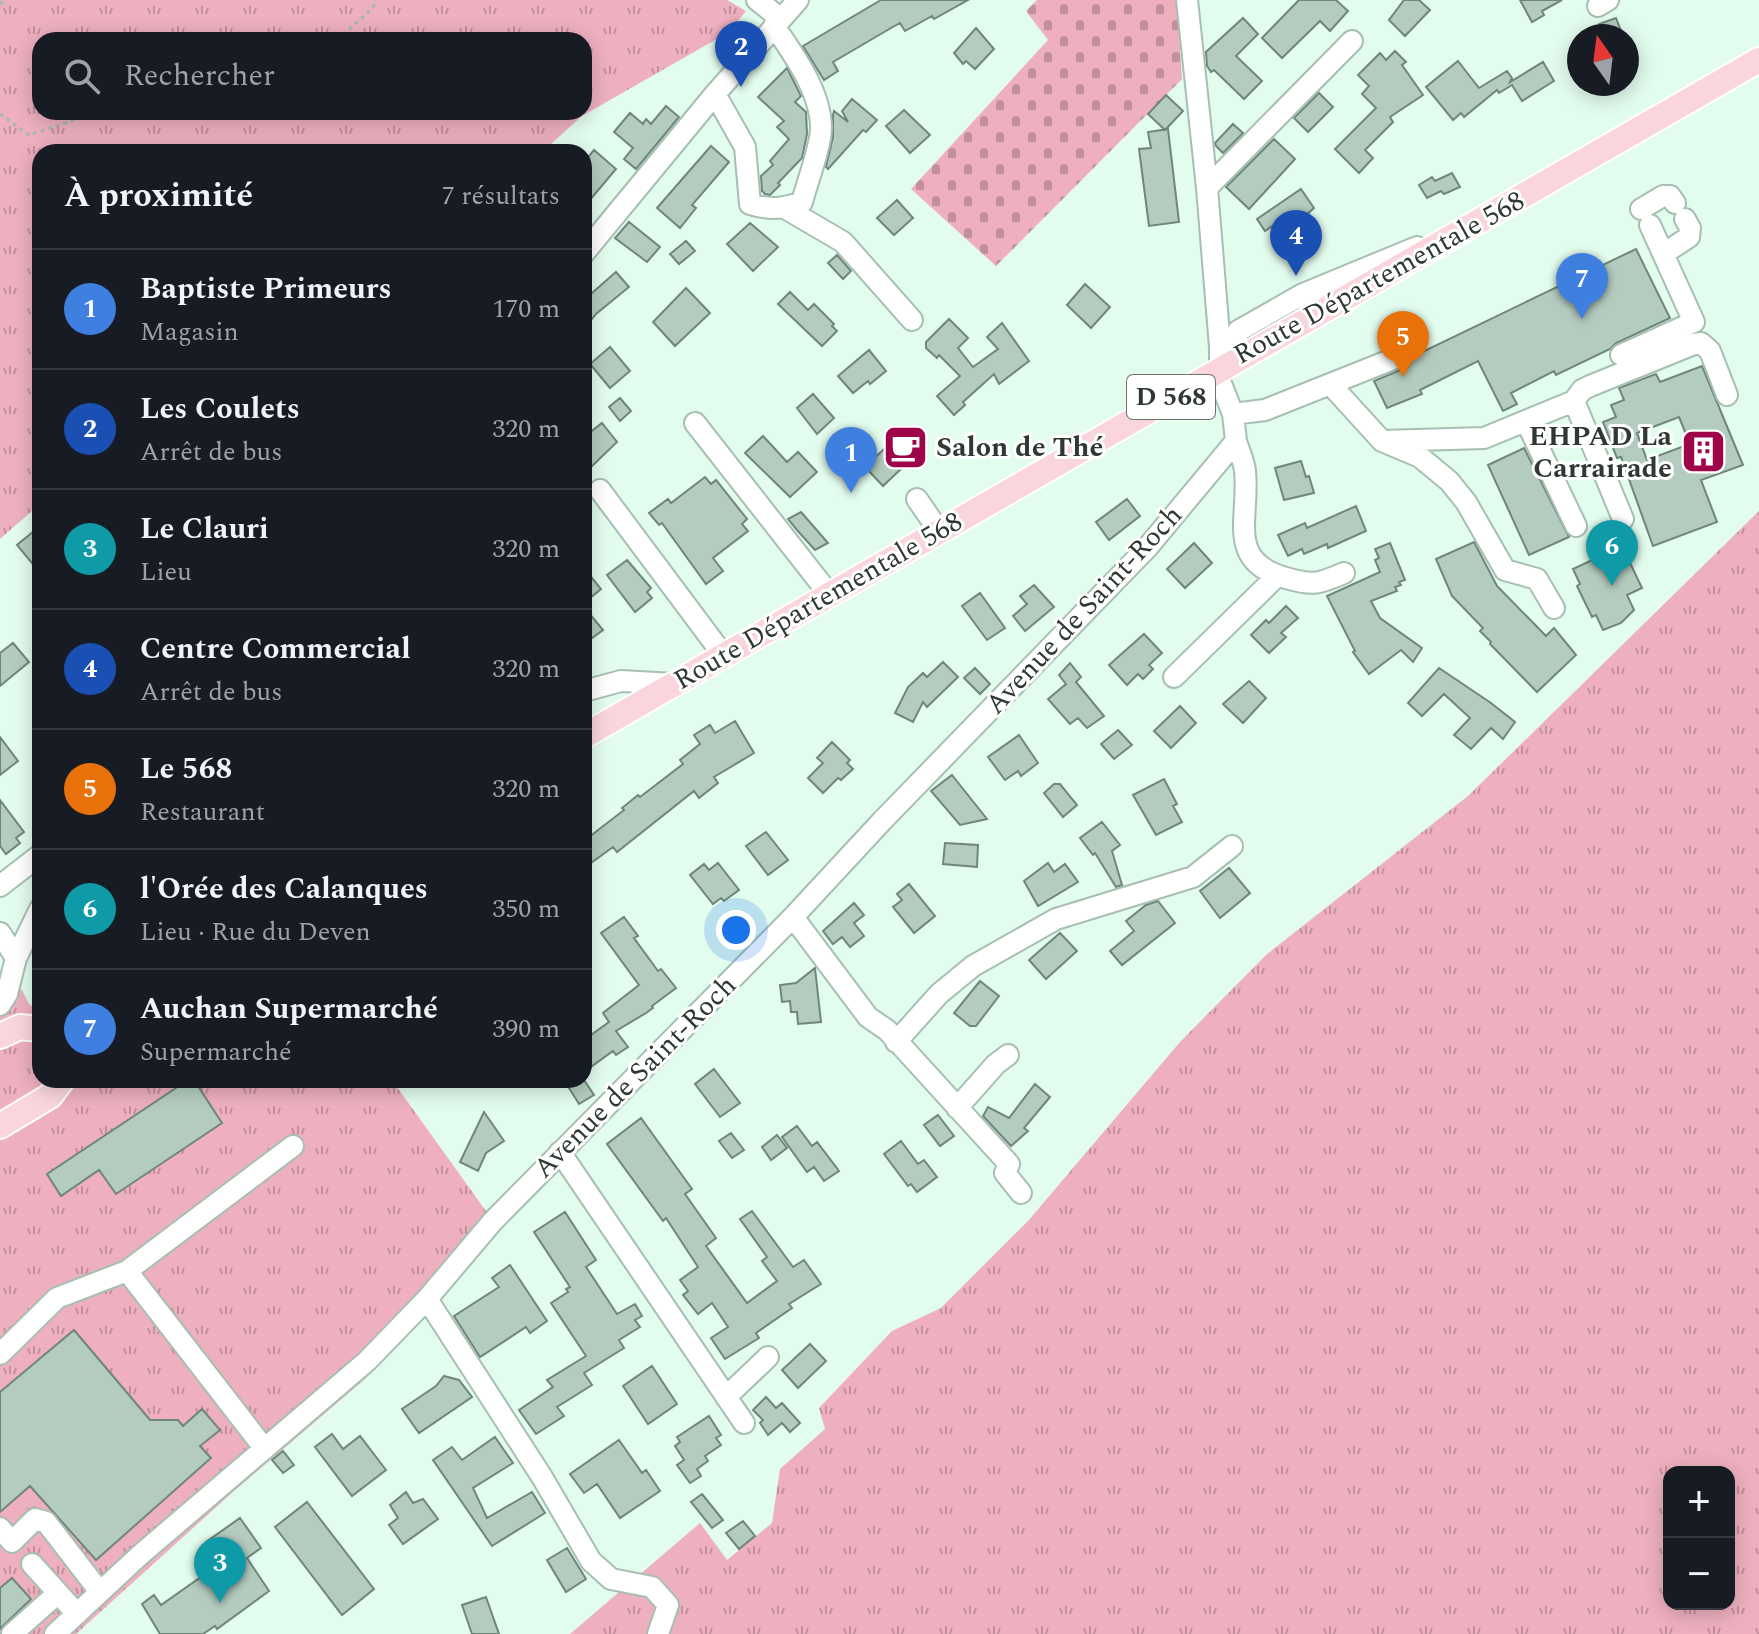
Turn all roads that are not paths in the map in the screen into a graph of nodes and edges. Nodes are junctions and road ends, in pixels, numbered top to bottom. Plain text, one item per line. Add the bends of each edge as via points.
1 (757, 0) edge
2 (798, 0) edge
3 (1187, 0) edge
4 (778, 23) junction
5 (1352, 41) dead end
6 (1759, 60) edge
7 (715, 94) junction
8 (1207, 188) junction
9 (785, 208) junction
10 (592, 243) edge
11 (1663, 254) junction
12 (912, 320) dead end
13 (1403, 355) dead end
14 (1621, 355) dead end
15 (1226, 365) junction
16 (1331, 385) junction
17 (1727, 395) dead end
18 (1566, 404) junction
19 (1233, 414) junction
20 (1526, 421) junction
21 (695, 423) dead end
22 (1236, 441) junction
23 (1382, 441) junction
24 (600, 490) dead end
25 (917, 499) dead end
26 (1623, 519) dead end
27 (1576, 526) dead end
28 (939, 531) junction
29 (1344, 573) dead end
30 (1277, 576) junction
31 (829, 594) junction
32 (1554, 608) dead end
33 (724, 656) junction
34 (1174, 677) dead end
35 (674, 684) junction
36 (592, 689) edge
37 (592, 731) edge
38 (1232, 846) dead end
39 (32, 861) edge
40 (0, 886) edge
41 (793, 917) junction
42 (32, 925) edge
43 (0, 933) edge
44 (16, 958) junction
45 (4, 1000) edge
46 (32, 1024) edge
47 (32, 1028) edge
48 (0, 1036) edge
49 (896, 1042) junction
50 (1008, 1055) dead end
51 (56, 1088) edge
52 (957, 1108) junction
53 (0, 1126) edge
54 (293, 1146) dead end
55 (560, 1152) junction
56 (1021, 1193) dead end
57 (127, 1271) junction
58 (427, 1299) junction
59 (0, 1354) edge
60 (768, 1357) dead end
61 (726, 1397) junction
62 (744, 1423) dead end
63 (264, 1448) junction
64 (0, 1528) edge
65 (32, 1564) dead end
66 (100, 1592) junction
67 (58, 1593) junction
68 (77, 1614) junction
69 (12, 1634) edge
70 (55, 1634) edge
71 (658, 1634) edge

1 - 4 street
2 - 4 street
3 - 8 street
4 - 7 street
4 - 9 street via 815,96 821,129 802,202
5 - 8 street
6 - 15 main road, Route Départementale 568 / D 568
7 - 9 street via 745,147 750,204
7 - 10 street
8 - 15 street via 1220,347
9 - 12 street via 843,242
11 - 11 street via 1689,237 1690,228 1670,196 1663,196 1646,217
11 - 14 street via 1694,322
13 - 16 street
15 - 19 street via 1220,381
15 - 28 main road, Route Départementale 568 / D 568
16 - 19 street via 1265,410
16 - 23 street
17 - 18 street via 1710,351 1701,343 1590,386
18 - 20 street
18 - 26 street
19 - 22 street
20 - 23 street via 1484,438
20 - 27 street
21 - 31 street
22 - 30 street via 1245,468 1248,553 1255,564
22 - 41 street, Avenue de Saint-Roch via 1147,548
23 - 32 street via 1420,457 1449,481 1505,570 1537,579
24 - 33 street
25 - 28 street
28 - 31 main road, Route Départementale 568 / D 568
29 - 30 street via 1317,584
30 - 34 street
31 - 33 main road, Route Départementale 568 / D 568
33 - 35 main road, Route Départementale 568 / D 568
35 - 36 street via 621,681
35 - 37 main road, Route Départementale 568 / D 568
38 - 49 street via 1193,877 1056,919 973,966
39 - 40 street
41 - 49 street via 868,1017
41 - 55 street, Avenue de Saint-Roch
42 - 44 street
43 - 44 street
44 - 45 street
45 - 46 street
47 - 48 main road
49 - 52 street
50 - 52 street
51 - 53 main road
52 - 56 street via 1009,1164 1005,1173
54 - 57 street
55 - 58 street, Avenue de Saint-Roch
55 - 61 street
57 - 59 street via 57,1298
57 - 63 street
58 - 63 street, Avenue de Saint-Roch via 367,1361
58 - 71 street via 591,1561 611,1579 652,1587 668,1605
60 - 61 street
61 - 62 street
63 - 66 street, Avenue de Saint-Roch
64 - 66 street via 12,1542 35,1519 46,1522
65 - 67 street
66 - 68 street, Avenue de Saint-Roch
67 - 68 street
67 - 69 street
68 - 70 street, Avenue de Saint-Roch

